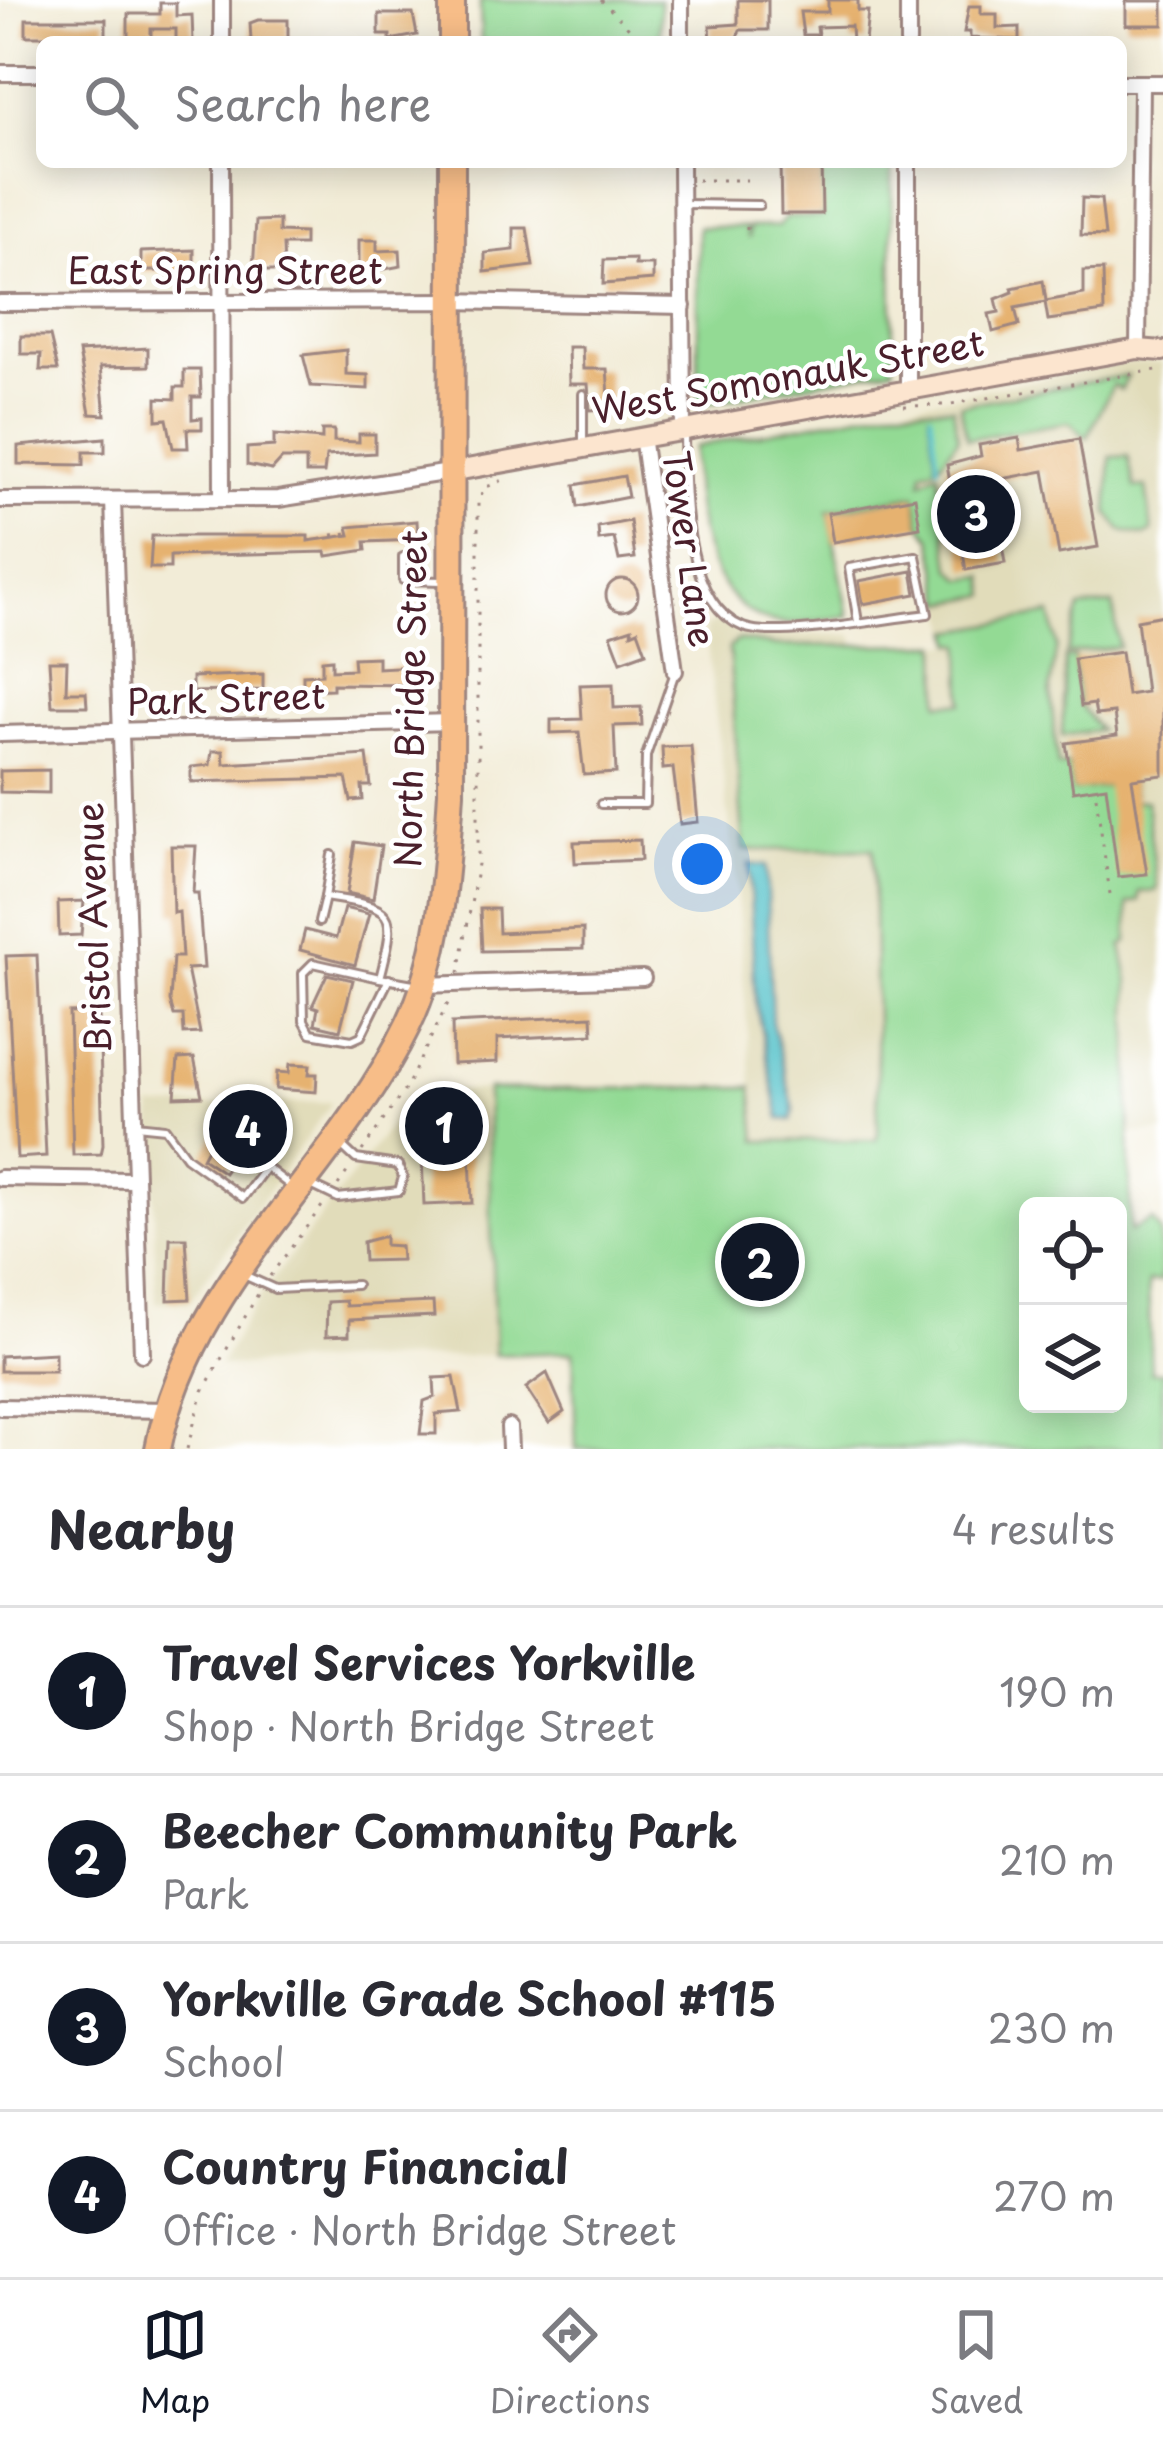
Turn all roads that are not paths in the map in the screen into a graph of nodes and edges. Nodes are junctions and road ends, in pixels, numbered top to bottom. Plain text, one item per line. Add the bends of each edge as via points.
1 (222, 0) edge
2 (452, 0) edge
3 (681, 0) edge
4 (908, 0) edge
5 (222, 36) edge
6 (452, 36) edge
7 (681, 36) edge
8 (908, 36) edge
9 (0, 73) edge
10 (36, 74) edge
11 (1127, 83) edge
12 (1163, 83) edge
13 (1141, 84) junction
14 (221, 168) edge
15 (452, 168) edge
16 (680, 168) edge
17 (908, 168) edge
18 (681, 204) junction
19 (759, 205) dead end
20 (221, 299) junction
21 (450, 301) junction
22 (0, 303) edge
23 (683, 306) junction
24 (1138, 349) junction
25 (1163, 351) edge
26 (908, 388) junction
27 (583, 394) dead end
28 (683, 428) junction
29 (642, 436) junction
30 (584, 447) junction
31 (451, 472) junction
32 (0, 500) edge
33 (113, 500) junction
34 (222, 500) junction
35 (403, 557) dead end
36 (452, 581) junction
37 (858, 622) junction
38 (675, 671) joint
39 (453, 722) junction
40 (118, 732) junction
41 (0, 734) edge
42 (602, 804) dead end
43 (332, 856) dead end
44 (325, 896) junction
45 (320, 922) dead end
46 (643, 978) dead end
47 (384, 979) junction
48 (423, 985) junction
49 (130, 1125) junction
50 (333, 1138) junction
51 (0, 1178) edge
52 (132, 1180) junction
53 (299, 1185) junction
54 (238, 1271) junction
55 (356, 1285) dead end
56 (142, 1354) dead end
57 (0, 1407) edge
58 (166, 1410) junction
59 (509, 1427) dead end
60 (158, 1449) edge
61 (510, 1449) edge

1 - 5 street
2 - 6 highway
3 - 7 street
4 - 8 street
9 - 10 street
11 - 13 street
12 - 13 street
13 - 24 street
14 - 20 street
15 - 21 highway, North Bridge Street
16 - 18 street
17 - 26 street
18 - 19 lane
18 - 23 street
20 - 21 street, East Spring Street
20 - 22 street, East Spring Street
20 - 34 street
21 - 23 street, East Spring Street
21 - 31 highway, North Bridge Street
23 - 28 street
24 - 25 street, West Somonauk Street
24 - 26 street, West Somonauk Street
26 - 28 street, West Somonauk Street
27 - 30 lane
28 - 29 street, West Somonauk Street
28 - 37 lane via 689,543 710,596 741,627 768,632
29 - 30 street, West Somonauk Street
29 - 38 street, Tower Lane
30 - 31 street, West Somonauk Street
31 - 34 street via 318,495
31 - 36 highway, North Bridge Street
32 - 33 street
33 - 34 street
33 - 40 street, Bristol Avenue
35 - 36 lane via 403,580
36 - 39 highway, North Bridge Street
37 - 37 lane via 849,568 916,556 928,614
38 - 42 lane via 646,756 645,804
39 - 40 street, Park Street
39 - 48 highway, North Bridge Street via 445,884
40 - 41 street, Park Street
40 - 49 street, Bristol Avenue
43 - 44 lane
44 - 45 lane
44 - 47 lane via 389,914
46 - 48 street
47 - 47 lane via 361,1036 310,1033 303,974 314,963
47 - 48 lane
48 - 50 highway, North Bridge Street via 408,1026
49 - 52 street, Bristol Avenue
49 - 53 lane via 165,1128 185,1157 243,1198 266,1167
50 - 53 highway, North Bridge Street
50 - 53 lane via 356,1159 398,1165 399,1192 330,1196
51 - 52 street
52 - 56 street, Bristol Avenue
53 - 54 highway, North Bridge Street
54 - 55 lane via 263,1286
54 - 58 highway, North Bridge Street
57 - 58 street
58 - 60 highway, North Bridge Street
59 - 61 street

